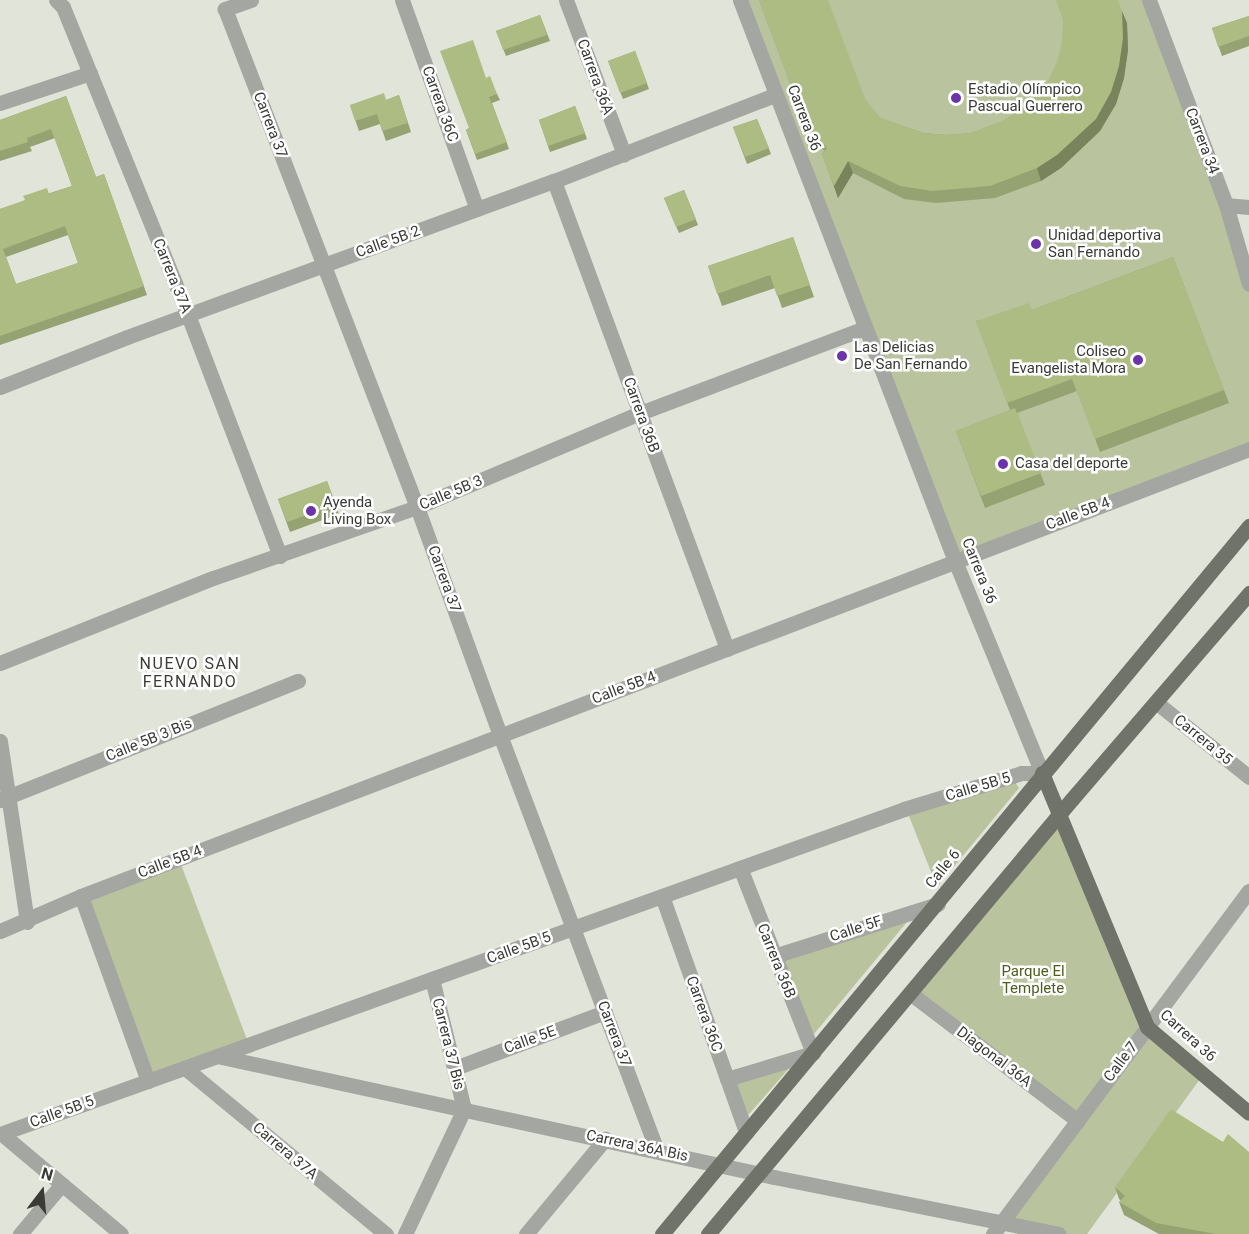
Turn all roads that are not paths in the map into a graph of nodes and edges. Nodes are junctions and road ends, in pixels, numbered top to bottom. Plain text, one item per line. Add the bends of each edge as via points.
1 (57, 0) edge
2 (251, 0) edge
3 (402, 0) edge
4 (566, 0) edge
5 (740, 0) edge
6 (1149, 0) edge
7 (90, 73) junction
8 (775, 95) junction
9 (0, 104) edge
10 (624, 154) junction
11 (554, 181) junction
12 (1226, 205) junction
13 (1249, 207) edge
14 (477, 209) junction
15 (324, 266) junction
16 (1249, 284) edge
17 (188, 315) junction
18 (865, 328) junction
19 (0, 387) edge
20 (640, 413) junction
21 (1249, 449) edge
22 (417, 507) junction
23 (1249, 526) edge
24 (280, 556) junction
25 (955, 561) junction
26 (1249, 593) edge
27 (727, 649) junction
28 (0, 663) edge
29 (298, 681) dead end
30 (1157, 703) junction
31 (501, 735) junction
32 (0, 741) edge
33 (1042, 773) junction
34 (1249, 777) edge
35 (4, 798) edge
36 (1058, 815) junction
37 (740, 868) junction
38 (1249, 891) edge
39 (81, 896) junction
40 (662, 896) junction
41 (938, 904) junction
42 (27, 922) junction
43 (574, 928) junction
44 (0, 931) edge
45 (774, 956) junction
46 (432, 979) junction
47 (910, 993) junction
48 (605, 1012) junction
49 (1147, 1027) junction
50 (813, 1053) junction
51 (217, 1056) junction
52 (185, 1068) junction
53 (455, 1068) junction
54 (728, 1079) junction
55 (148, 1082) junction
56 (464, 1109) junction
57 (1249, 1113) edge
58 (1077, 1121) junction
59 (746, 1132) junction
60 (1, 1134) edge
61 (604, 1139) junction
62 (657, 1150) junction
63 (720, 1163) junction
64 (759, 1172) junction
65 (62, 1184) junction
66 (997, 1229) edge
67 (20, 1234) edge
68 (121, 1234) edge
69 (386, 1234) edge
70 (405, 1234) edge
71 (526, 1234) edge
72 (662, 1234) edge
73 (708, 1234) edge
74 (1058, 1234) edge

1 - 7 street, Carrera 37A
2 - 15 street, Carrera 37 via 225,9
3 - 14 street, Carrera 36C
4 - 10 street, Carrera 36A
5 - 8 street, Carrera 36
6 - 12 street, Carrera 34
7 - 9 street
7 - 17 street, Carrera 37A
8 - 10 street, Calle 5B 2
8 - 18 street, Carrera 36
10 - 11 street, Calle 5B 2
11 - 14 street, Calle 5B 2
11 - 20 street, Carrera 36B
12 - 13 street
12 - 16 street, Carrera 34
14 - 15 street, Calle 5B 2
15 - 17 street, Calle 5B 2
15 - 22 street, Carrera 37
17 - 19 street, Calle 5B 2
17 - 24 street, Carrera 37A
18 - 20 street, Calle 5B 3
18 - 25 street, Carrera 36
20 - 22 street, Calle 5B 3
20 - 27 street, Carrera 36B
21 - 25 street, Calle 5B 4
22 - 24 street, Calle 5B 3
22 - 31 street, Carrera 37
23 - 33 main road, Calle 6
24 - 28 street, Calle 5B 3 via 213,578
25 - 27 street, Calle 5B 4
25 - 33 street, Carrera 36
26 - 30 main road
27 - 31 street, Calle 5B 4
29 - 35 street, Calle 5B 3 Bis
30 - 34 street, Carrera 35
30 - 36 main road
31 - 39 street, Calle 5B 4
31 - 43 street, Carrera 37
32 - 35 street
33 - 36 main road, Carrera 36
33 - 37 street, Calle 5B 5 via 1022,773 904,809
33 - 41 main road, Calle 6
35 - 42 street
36 - 47 main road
36 - 49 main road, Carrera 36
37 - 40 street, Calle 5B 5
37 - 45 street, Carrera 36B
38 - 49 street, Calle 7
39 - 42 street, Calle 5B 4
39 - 55 street
40 - 43 street, Calle 5B 5
40 - 54 street, Carrera 36C
41 - 45 street, Calle 5F
41 - 50 main road, Calle 6
42 - 44 street, Calle 5B 4
43 - 46 street, Calle 5B 5
43 - 48 street, Carrera 37
45 - 50 street, Carrera 36B
46 - 51 street, Calle 5B 5
46 - 53 street, Carrera 37 Bis
47 - 58 street, Diagonal 36A
47 - 64 main road
48 - 53 street, Calle 5E
48 - 62 street, Carrera 37
49 - 57 main road, Carrera 36
49 - 58 street, Calle 7
50 - 54 street
50 - 59 main road, Calle 6
51 - 52 street, Calle 5B 5
51 - 56 street, Carrera 36A Bis
52 - 55 street, Calle 5B 5
52 - 69 street, Carrera 37A
53 - 56 street, Carrera 37 Bis
54 - 59 street, Carrera 36C
55 - 60 street, Calle 5B 5
56 - 61 street, Carrera 36A Bis
56 - 70 street
58 - 66 street, Calle 7
59 - 63 main road, Calle 6
60 - 65 street
61 - 62 street, Carrera 36A Bis
61 - 71 street
62 - 63 street, Carrera 36A Bis
63 - 64 street, Carrera 36A Bis
63 - 72 main road, Calle 6
64 - 66 street, Carrera 36A Bis
64 - 73 main road
65 - 67 street
65 - 68 street
66 - 74 street, Carrera 36A Bis

